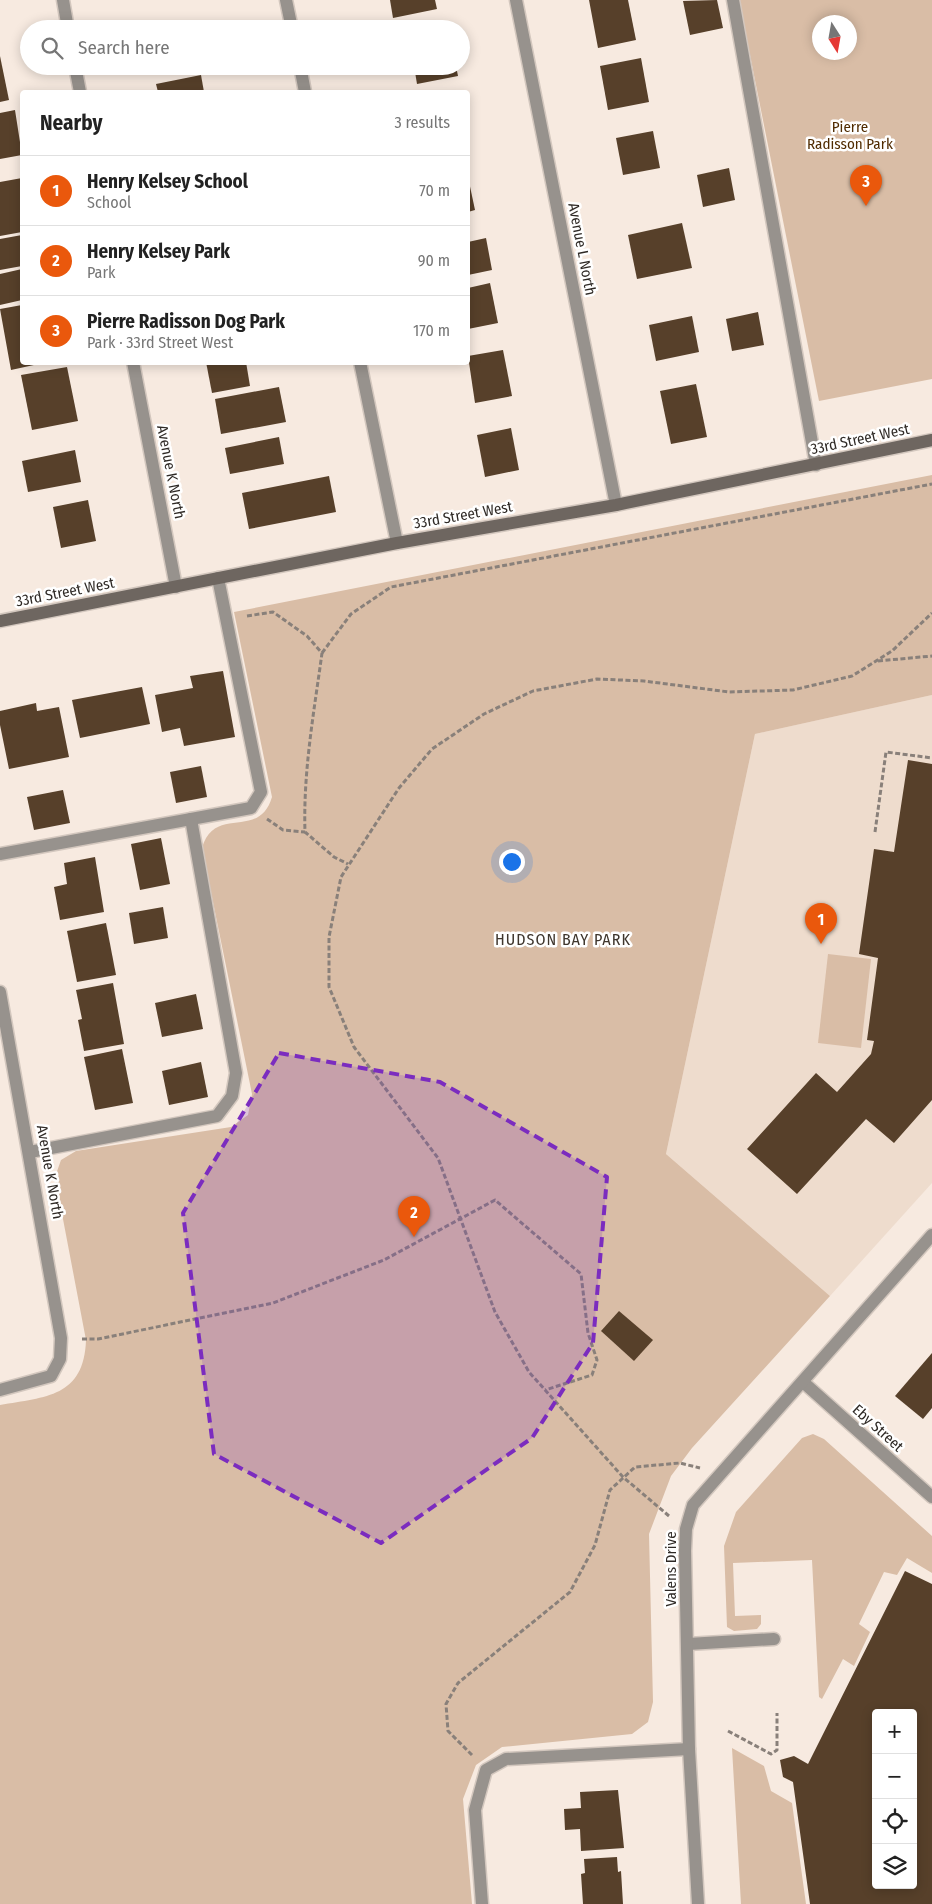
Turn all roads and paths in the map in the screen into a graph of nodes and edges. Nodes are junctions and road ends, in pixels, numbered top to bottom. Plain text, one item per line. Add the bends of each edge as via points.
1 (62, 0) edge
2 (286, 0) edge
3 (516, 0) edge
4 (733, 0) edge
5 (66, 20) edge
6 (290, 20) edge
7 (77, 75) edge
8 (302, 75) edge
9 (80, 90) edge
10 (305, 90) edge
11 (134, 365) edge
12 (361, 365) edge
13 (932, 440) edge
14 (816, 465) junction
15 (932, 484) edge
16 (616, 505) junction
17 (397, 543) junction
18 (218, 578) junction
19 (176, 587) junction
20 (932, 613) edge
21 (226, 619) junction
22 (0, 621) edge
23 (322, 653) junction
24 (932, 656) edge
25 (875, 662) junction
26 (932, 758) edge
27 (250, 808) junction
28 (190, 819) junction
29 (306, 832) junction
30 (875, 832) dead end
31 (0, 854) edge
32 (348, 864) junction
33 (0, 992) edge
34 (30, 1152) junction
35 (462, 1219) junction
36 (932, 1235) edge
37 (61, 1338) junction
38 (803, 1382) junction
39 (0, 1390) edge
40 (545, 1390) junction
41 (687, 1464) dead end
42 (622, 1477) junction
43 (932, 1498) edge
44 (662, 1511) dead end
45 (774, 1639) dead end
46 (688, 1644) junction
47 (777, 1712) dead end
48 (728, 1731) dead end
49 (689, 1749) junction
50 (486, 1770) junction
51 (482, 1904) edge
52 (698, 1904) edge

1 - 5 street
2 - 6 street
3 - 16 street, Avenue L North
4 - 14 street
7 - 9 street
8 - 10 street
11 - 19 street, Avenue K North
12 - 17 street
13 - 14 main road, 33rd Street West
14 - 16 main road, 33rd Street West
15 - 23 path via 391,588 351,614
16 - 17 main road, 33rd Street West
17 - 18 main road, 33rd Street West
18 - 19 main road, 33rd Street West
18 - 21 street
19 - 22 main road, 33rd Street West
20 - 25 path via 892,651
21 - 23 path via 273,612 307,636
21 - 27 street via 261,792
23 - 29 path via 304,802
24 - 25 path
25 - 32 path via 852,676 793,690 729,692 644,681 597,679 532,692 484,714 432,749 399,788
26 - 30 path via 886,752
27 - 28 street
27 - 29 path via 283,830
28 - 31 street
28 - 34 street via 236,1073 232,1096 217,1116
29 - 32 path via 334,857
32 - 35 path via 341,877 329,937 329,987 354,1047 438,1158
33 - 34 street, Avenue K North
34 - 37 street, Avenue K North
35 - 37 path via 384,1260 274,1303 98,1339
35 - 40 path via 495,1312 528,1372
35 - 40 path via 495,1200 581,1274 588,1333 597,1360 592,1375
36 - 38 street, Valens Drive
37 - 39 street, Avenue K North via 60,1359 51,1376
38 - 43 street, Eby Street
38 - 46 street, Valens Drive via 693,1505 686,1529
40 - 42 path
41 - 42 path via 635,1467
42 - 44 path
42 - 50 path via 610,1490 595,1545 570,1592 458,1683 446,1704 448,1731
45 - 46 street
46 - 49 street, Valens Drive
47 - 48 path via 778,1750 771,1754
49 - 50 street via 506,1759
49 - 52 street, Valens Drive
50 - 51 street via 475,1810

